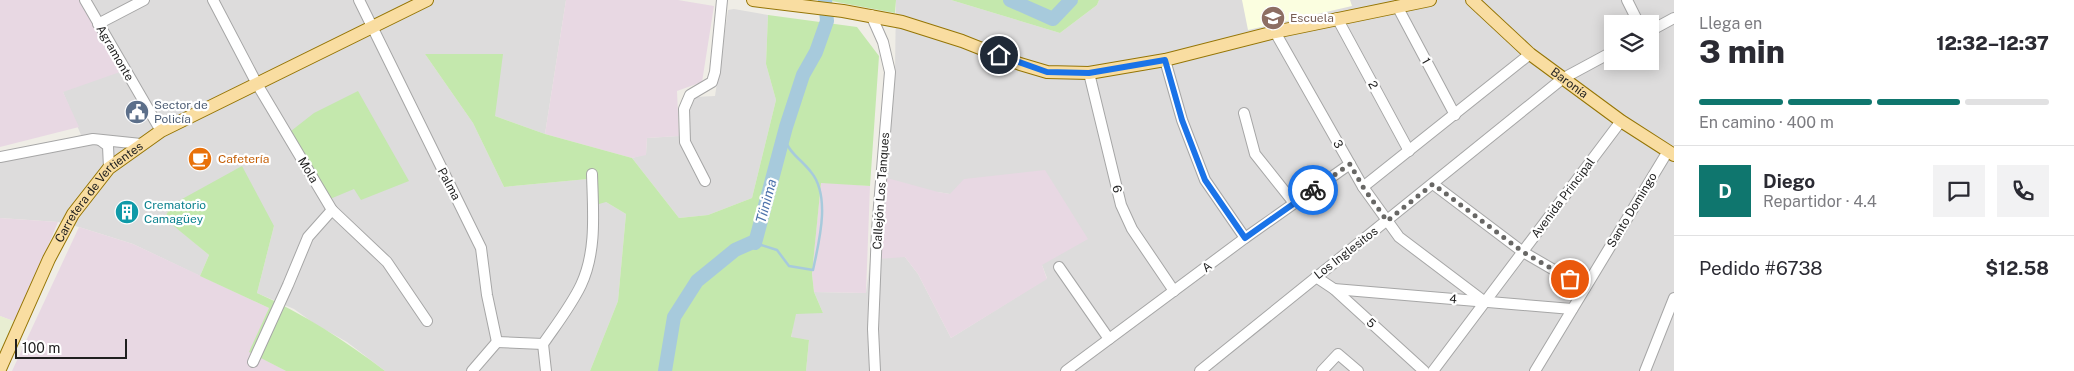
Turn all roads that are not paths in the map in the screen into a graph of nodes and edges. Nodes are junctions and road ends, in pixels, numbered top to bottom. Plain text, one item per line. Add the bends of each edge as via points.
1 (85, 0) edge
2 (144, 0) edge
3 (213, 0) edge
4 (359, 0) edge
5 (427, 0) edge
6 (722, 0) edge
7 (753, 0) edge
8 (1430, 0) edge
9 (1472, 0) edge
10 (1626, 0) edge
11 (1397, 6) junction
12 (1634, 15) edge
13 (871, 16) junction
14 (1337, 18) junction
15 (1674, 18) edge
16 (98, 24) junction
17 (1659, 26) edge
18 (371, 28) junction
19 (1275, 32) junction
20 (1530, 54) junction
21 (1604, 56) edge
22 (1165, 60) junction
23 (1089, 73) junction
24 (1562, 79) junction
25 (257, 84) junction
26 (1244, 113) dead end
27 (1455, 115) junction
28 (1621, 121) junction
29 (161, 131) junction
30 (100, 140) junction
31 (141, 144) junction
32 (1410, 151) junction
33 (1671, 153) edge
34 (0, 157) edge
35 (1350, 164) junction
36 (109, 168) junction
37 (592, 174) dead end
38 (705, 181) dead end
39 (1433, 184) junction
40 (1363, 187) junction
41 (1294, 203) junction
42 (332, 210) junction
43 (1387, 221) junction
44 (1245, 238) junction
45 (1523, 252) junction
46 (1059, 267) dead end
47 (1316, 277) junction
48 (1585, 288) junction
49 (1334, 289) junction
50 (1174, 292) junction
51 (1674, 298) edge
52 (1485, 302) junction
53 (1572, 309) junction
54 (427, 321) dead end
55 (1109, 339) junction
56 (497, 342) junction
57 (543, 344) junction
58 (253, 362) dead end
59 (0, 369) edge
60 (472, 371) edge
61 (546, 371) edge
62 (875, 371) edge
63 (1066, 371) edge
64 (1200, 371) edge
65 (1322, 371) edge
66 (1358, 371) edge
67 (1424, 371) edge
68 (1433, 371) edge
69 (1535, 371) edge
70 (1645, 371) edge

1 - 16 street, Agramonte
2 - 16 street
3 - 25 street, Mola
4 - 18 street, Palma
5 - 18 main road, Carretera de Vertientes
6 - 38 street via 712,82 690,95 684,109 685,142
7 - 13 main road
8 - 11 main road
9 - 20 main road, Baronía
10 - 12 street
11 - 14 main road
11 - 27 street, 1
13 - 23 main road via 962,41 1047,72
13 - 62 street, Callejón Los Tanques via 884,42 890,72 876,230
14 - 19 main road
14 - 32 street, 2
15 - 17 street
16 - 29 street, Agramonte
18 - 25 main road, Carretera de Vertientes
18 - 56 street, Palma via 482,248
19 - 22 main road
19 - 35 street, 3
20 - 24 main road, Baronía
20 - 27 street
21 - 24 street, Los Inglesitos
22 - 23 main road
22 - 44 street via 1182,120 1205,180
23 - 50 street, 6 via 1121,205 1132,229
24 - 28 main road, Baronía
24 - 39 street, Los Inglesitos
25 - 29 main road, Carretera de Vertientes
25 - 42 street, Mola
26 - 41 street via 1255,154
27 - 32 street
28 - 33 main road, Baronía
28 - 45 street, Avenida Principal
29 - 31 main road, Carretera de Vertientes
30 - 31 street
30 - 34 street
30 - 36 street via 108,146
31 - 36 main road, Carretera de Vertientes
32 - 40 street
33 - 48 street, Santo Domingo
35 - 40 street, 3
35 - 41 street, A
36 - 59 main road, Carretera de Vertientes via 73,214 49,259
37 - 57 street via 593,226 587,269 576,295
39 - 43 street, Los Inglesitos
39 - 45 street
40 - 43 street, 3
41 - 44 street, A
42 - 54 street, Mola via 387,262
42 - 58 street via 308,236
43 - 47 street, Los Inglesitos
43 - 52 street, 3 via 1399,237
44 - 50 street, A
45 - 48 street
45 - 52 street, Avenida Principal
46 - 55 street
47 - 49 street, 5
47 - 64 street, Los Inglesitos
48 - 53 street, Santo Domingo
49 - 52 street, 4
49 - 67 street, 5
50 - 55 street, A
51 - 70 street
52 - 53 street, 4
52 - 68 street, Avenida Principal
53 - 69 street, Santo Domingo
55 - 63 street, A
56 - 57 street
56 - 60 street
57 - 61 street
65 - 66 street via 1338,354

